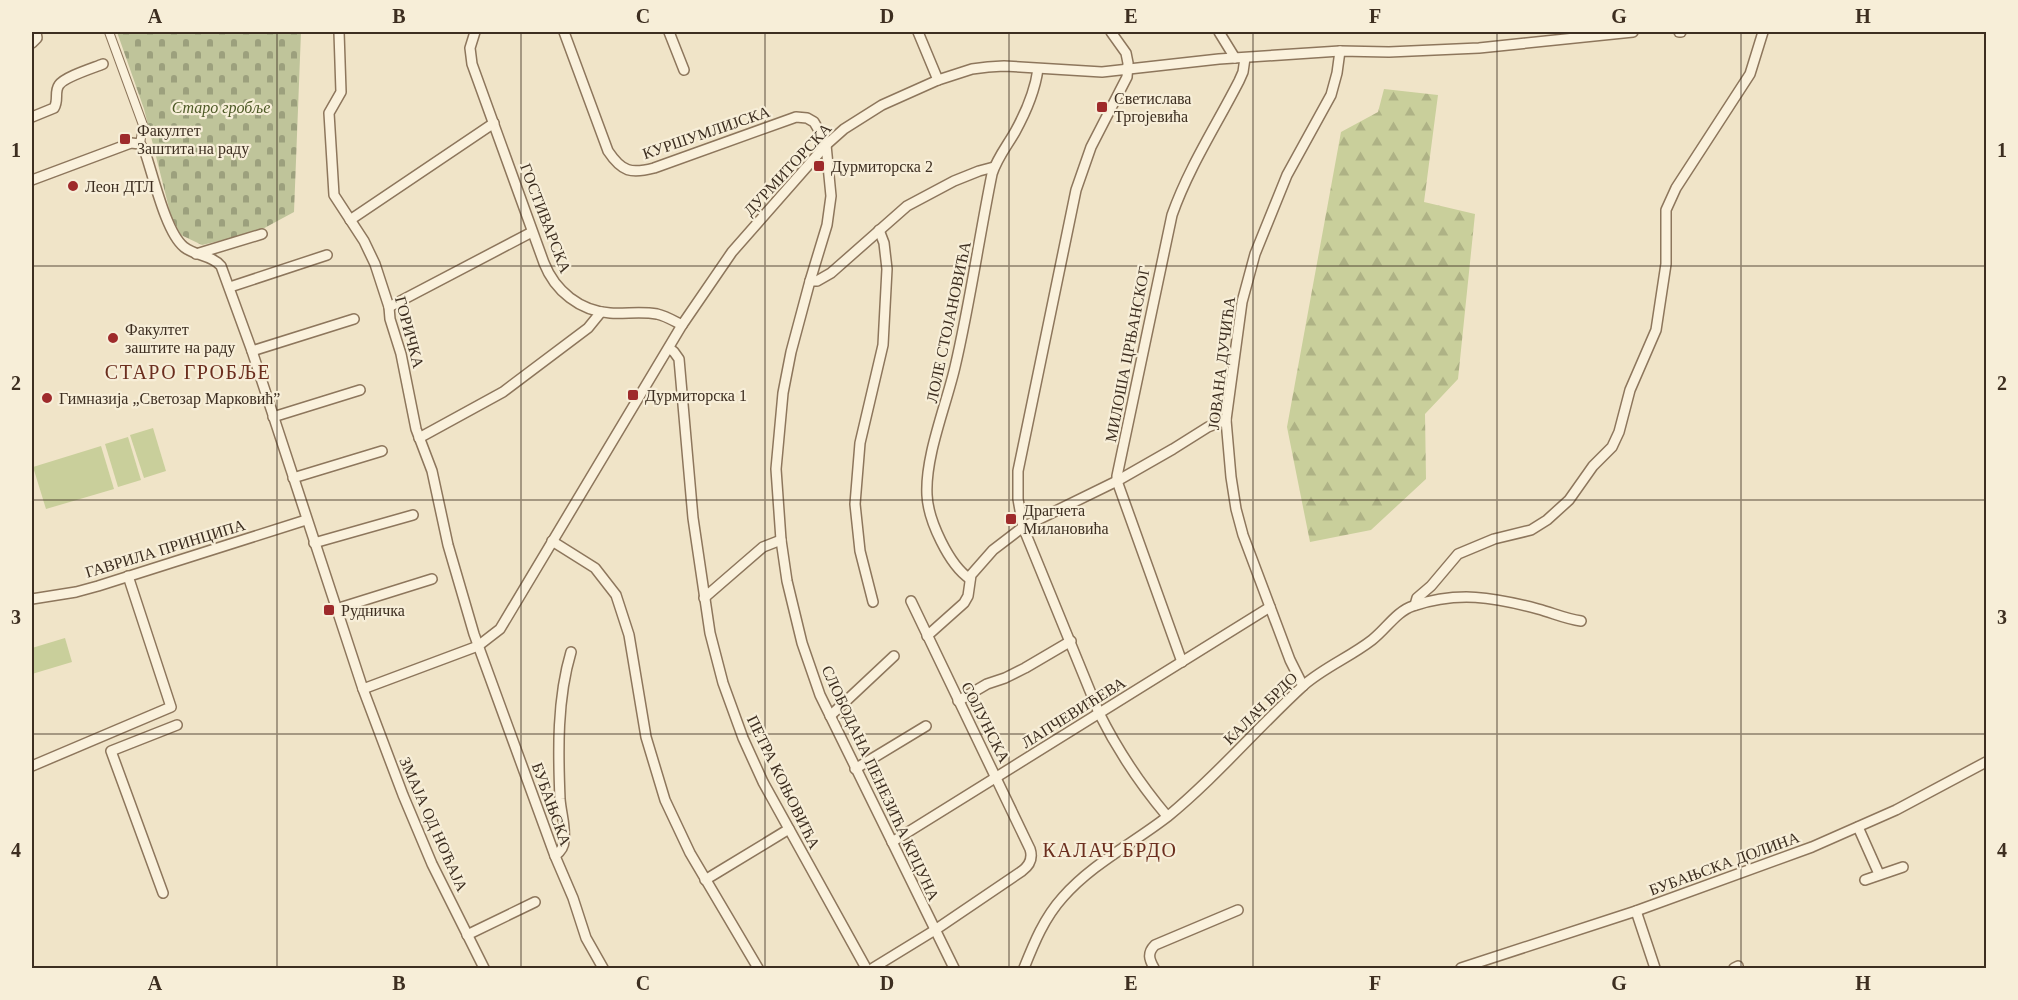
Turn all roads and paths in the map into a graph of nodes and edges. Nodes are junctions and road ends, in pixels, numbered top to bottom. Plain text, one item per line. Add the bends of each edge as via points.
1 (36, 32) edge
2 (109, 32) edge
3 (339, 32) edge
4 (475, 32) edge
5 (564, 32) edge
6 (669, 32) edge
7 (918, 32) edge
8 (1111, 32) edge
9 (1219, 32) edge
10 (1633, 32) edge
11 (1763, 32) edge
12 (32, 43) edge
13 (1340, 51) junction
14 (1240, 58) junction
15 (103, 64) dead end
16 (1038, 69) junction
17 (684, 70) dead end
18 (1128, 70) junction
19 (938, 80) junction
20 (32, 117) edge
21 (494, 123) junction
22 (135, 144) junction
23 (826, 145) junction
24 (994, 167) junction
25 (32, 180) edge
26 (350, 220) junction
27 (879, 230) junction
28 (532, 232) junction
29 (262, 234) dead end
30 (196, 254) junction
31 (327, 255) dead end
32 (810, 281) junction
33 (230, 287) junction
34 (389, 308) junction
35 (601, 312) junction
36 (354, 319) dead end
37 (682, 325) junction
38 (669, 348) junction
39 (252, 351) junction
40 (360, 390) dead end
41 (273, 417) junction
42 (1226, 420) junction
43 (419, 438) junction
44 (382, 451) dead end
45 (293, 478) junction
46 (1117, 481) junction
47 (413, 514) dead end
48 (306, 520) junction
49 (1023, 527) junction
50 (781, 540) junction
51 (552, 541) junction
52 (314, 543) junction
53 (128, 576) junction
54 (432, 579) dead end
55 (970, 579) junction
56 (704, 598) junction
57 (32, 599) edge
58 (911, 601) dead end
59 (873, 602) dead end
60 (1415, 605) junction
61 (1269, 607) junction
62 (336, 609) junction
63 (1581, 621) dead end
64 (927, 636) junction
65 (1071, 641) junction
66 (478, 646) junction
67 (571, 652) dead end
68 (894, 656) dead end
69 (1182, 662) junction
70 (1303, 686) junction
71 (363, 689) junction
72 (958, 701) junction
73 (1100, 713) junction
74 (830, 716) junction
75 (177, 725) dead end
76 (926, 726) dead end
77 (1986, 762) edge
78 (32, 766) edge
79 (855, 769) junction
80 (997, 777) junction
81 (1167, 816) junction
82 (1858, 827) junction
83 (789, 829) junction
84 (892, 842) junction
85 (555, 856) junction
86 (1903, 867) dead end
87 (1879, 874) junction
88 (705, 880) junction
89 (1865, 880) dead end
90 (163, 893) dead end
91 (535, 902) dead end
92 (1238, 910) dead end
93 (1636, 911) junction
94 (935, 930) junction
95 (467, 934) junction
96 (484, 969) edge
97 (603, 969) edge
98 (758, 969) edge
99 (866, 969) edge
100 (873, 969) edge
101 (954, 969) edge
102 (1024, 969) edge
103 (1154, 969) edge
104 (1461, 969) edge
105 (1655, 969) edge

1 - 12 street
2 - 22 street via 142,125
3 - 26 street, ГОРИЧКА via 341,92 329,113 334,192
4 - 21 street, ГОСТИВАРСКА via 471,58
5 - 23 street, КУРШУМЛИЈСКА via 608,151 626,170 654,168 796,117 814,122
6 - 17 street
7 - 19 street
8 - 18 street via 1126,53
9 - 14 street
10 - 13 street, ДУРМИТОРСКА via 1479,48
11 - 60 street via 1750,74 1668,204 1668,247 1656,330 1630,390 1617,439 1569,500 1547,520 1531,530 1494,539 1458,554
13 - 14 street, ДУРМИТОРСКА
13 - 42 street, ЈОВАНА ДУЧИЋА via 1331,95 1287,175 1255,254 1242,302
14 - 18 street, ДУРМИТОРСКА
14 - 46 street, МИЛОША ЦРЊАНСКОГ via 1243,72 1180,190 1172,215
15 - 20 street via 62,81 54,108
16 - 18 street, ДУРМИТОРСКА
16 - 19 street, ДУРМИТОРСКА via 988,67
16 - 24 street, ЛОЛЕ СТОЈАНОВИЋА via 1028,107
18 - 49 street via 1125,84 1084,163 1076,190 1018,471
19 - 23 street, ДУРМИТОРСКА via 866,114
21 - 26 street
21 - 28 street, ГОСТИВАРСКА
22 - 25 street
22 - 30 street via 145,152 174,234 186,249
23 - 32 street, СЛОБОДАНА ПЕНЕЗИЋА КРЦУНА via 829,214
23 - 37 street, ДУРМИТОРСКА via 732,252
24 - 27 street via 919,199
24 - 55 street, ЛОЛЕ СТОЈАНОВИЋА via 958,355 927,478 927,499 934,523 954,564
26 - 34 street, ГОРИЧКА via 370,253
27 - 32 street via 831,273
27 - 59 street via 887,269 883,345 860,443 855,504 860,552
28 - 34 street
28 - 35 street, ГОСТИВАРСКА via 555,284 577,303
29 - 30 street
30 - 33 street via 219,263
31 - 33 street
32 - 50 street, СЛОБОДАНА ПЕНЕЗИЋА КРЦУНА via 787,373 779,427 776,469
33 - 39 street
34 - 43 street, ГОРИЧКА
35 - 37 street, ГОСТИВАРСКА via 656,314
35 - 43 street via 588,328 503,392
36 - 39 street
37 - 38 street, ДУРМИТОРСКА
38 - 51 street, ДУРМИТОРСКА
38 - 56 street, ПЕТРА КОЊОВИЋА via 679,359
39 - 41 street
40 - 41 street
41 - 45 street
42 - 46 street
42 - 61 street, ЈОВАНА ДУЧИЋА via 1236,509
43 - 66 street, ГОРИЧКА via 432,471 448,545
44 - 45 street
45 - 48 street
46 - 49 street
46 - 69 street
47 - 52 street
48 - 52 street
48 - 53 street, ГАВРИЛА ПРИНЦИПА
49 - 55 street via 993,550
49 - 65 street
50 - 56 street via 763,547
50 - 74 street, СЛОБОДАНА ПЕНЕЗИЋА КРЦУНА via 796,624
51 - 66 street, ДУРМИТОРСКА via 507,620
51 - 88 street via 594,568 620,605 659,783 675,824
52 - 62 street
53 - 57 street, ГАВРИЛА ПРИНЦИПА via 76,592
53 - 78 street via 171,707
54 - 62 street
55 - 64 street via 964,603
56 - 83 street, ПЕТРА КОЊОВИЋА via 729,701 752,759
58 - 64 street, СОЛУНСКА
60 - 63 street, КАЛАЧ БРДО via 1450,596 1473,597
60 - 70 street, КАЛАЧ БРДО via 1400,613 1372,640
61 - 69 street, ЛАПЧЕВИЋЕВА
61 - 70 street, ЈОВАНА ДУЧИЋА
62 - 71 street
64 - 72 street, СОЛУНСКА
65 - 72 street
65 - 73 street
66 - 71 street, ДУРМИТОРСКА
66 - 85 street, БУБАЊСКА
67 - 85 street via 561,709 560,802 565,839
68 - 74 street
69 - 73 street, ЛАПЧЕВИЋЕВА
70 - 81 street, КАЛАЧ БРДО
71 - 95 street, ЗМАЈА ОД НОЋАЈА via 432,864
72 - 80 street, СОЛУНСКА
73 - 80 street, ЛАПЧЕВИЋЕВА
73 - 81 street via 1134,774
74 - 79 street, СЛОБОДАНА ПЕНЕЗИЋА КРЦУНА
75 - 90 street via 111,751
76 - 79 street
77 - 82 street, БУБАЊСКА ДОЛИНА
79 - 84 street, СЛОБОДАНА ПЕНЕЗИЋА КРЦУНА
80 - 84 street, ЛАПЧЕВИЋЕВА
80 - 94 street, СОЛУНСКА via 1031,858 1026,868
81 - 102 street, КАЛАЧ БРДО via 1099,864 1062,897 1041,930
82 - 87 street
82 - 93 street, БУБАЊСКА ДОЛИНА via 1812,848
83 - 88 street
83 - 99 street, ПЕТРА КОЊОВИЋА
84 - 94 street, СЛОБОДАНА ПЕНЕЗИЋА КРЦУНА
85 - 97 street, БУБАЊСКА via 586,938
86 - 87 street
87 - 89 street
88 - 98 street
91 - 95 street
92 - 103 street via 1155,945 1149,957
93 - 104 street, БУБАЊСКА ДОЛИНА
93 - 105 street
94 - 100 street
94 - 101 street, СЛОБОДАНА ПЕНЕЗИЋА КРЦУНА
95 - 96 street, ЗМАЈА ОД НОЋАЈА

